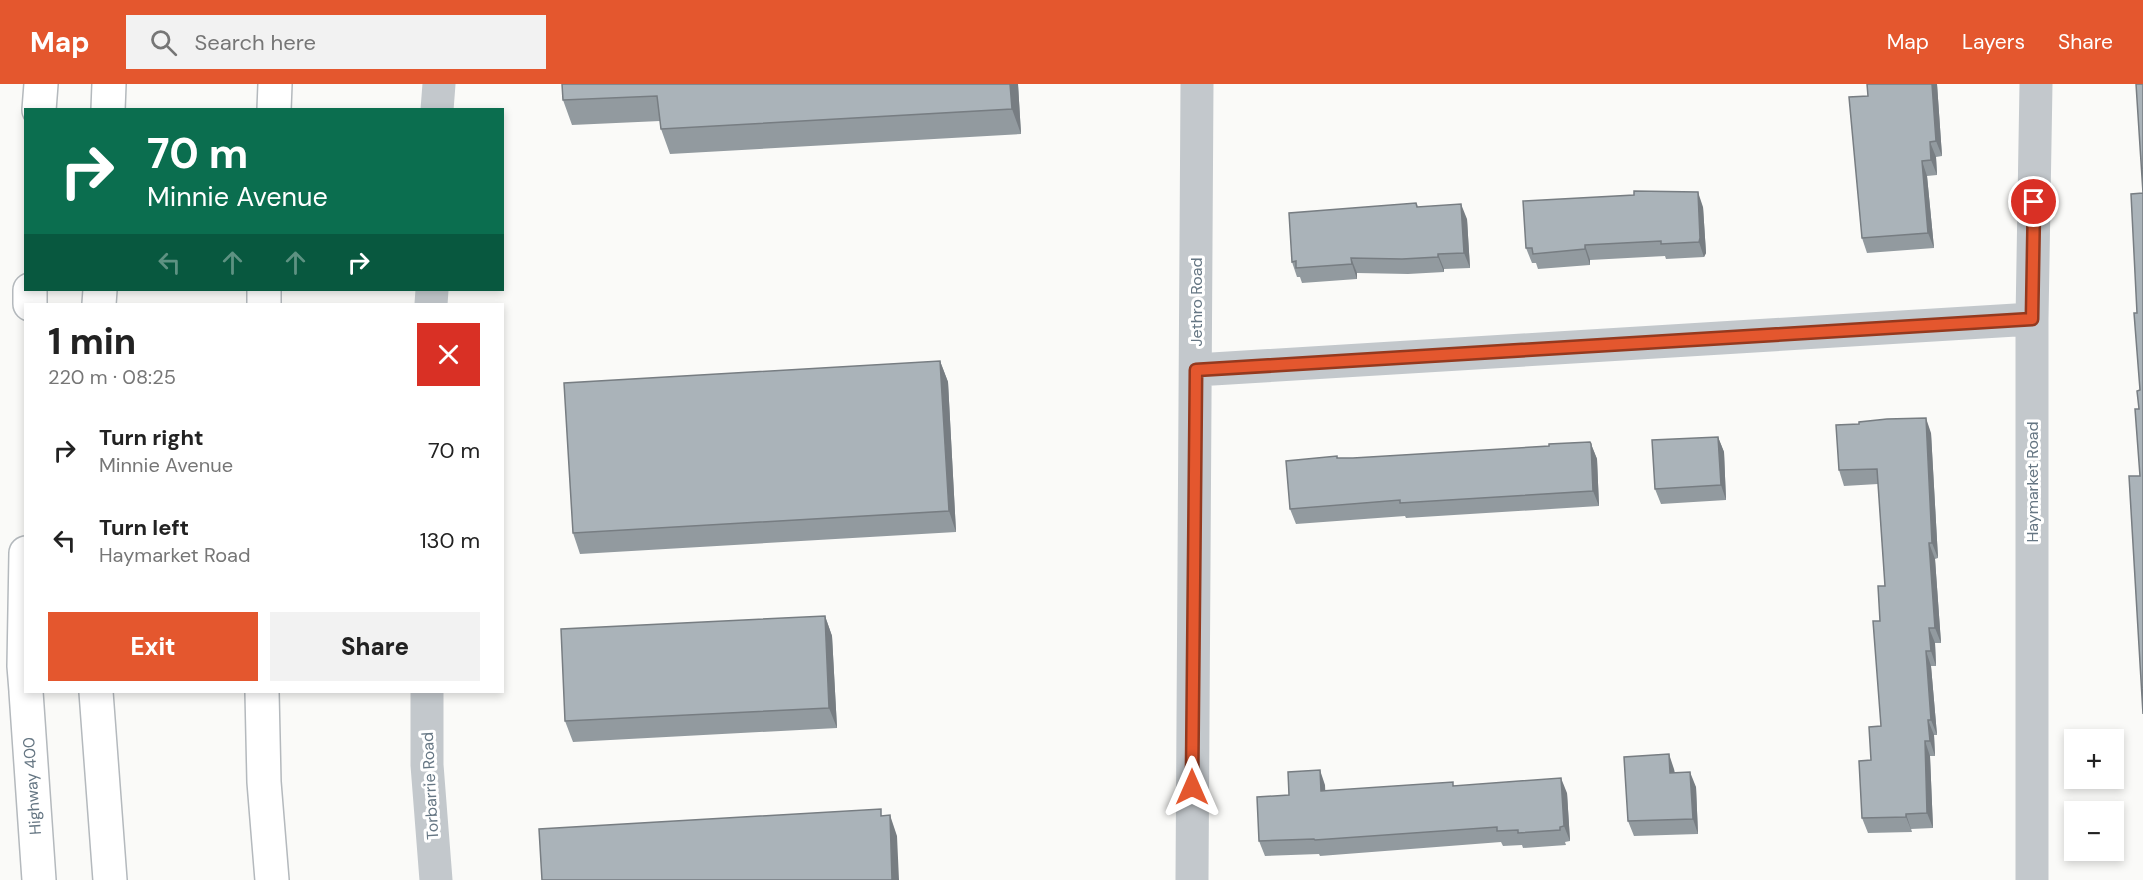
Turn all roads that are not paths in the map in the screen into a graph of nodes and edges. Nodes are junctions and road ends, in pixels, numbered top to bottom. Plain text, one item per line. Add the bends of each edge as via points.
1 (41, 84) edge
2 (110, 84) edge
3 (275, 84) edge
4 (439, 84) edge
5 (1197, 84) edge
6 (2036, 84) edge
7 (39, 108) edge
8 (108, 108) edge
9 (274, 108) edge
10 (437, 108) edge
11 (2032, 319) junction
12 (1196, 370) junction
13 (26, 693) edge
14 (96, 693) edge
15 (262, 693) edge
16 (428, 693) edge
17 (39, 880) edge
18 (110, 880) edge
19 (272, 880) edge
20 (435, 880) edge
21 (1192, 880) edge
22 (2032, 880) edge

1 - 7 highway
2 - 8 highway
3 - 9 highway
4 - 10 street
5 - 12 street, Jethro Road
6 - 11 street, Haymarket Road
11 - 12 street
11 - 22 street, Haymarket Road
12 - 21 street, Jethro Road
13 - 17 highway, Highway 400
14 - 18 highway
15 - 19 highway
16 - 20 street, Torbarrie Road via 427,765

